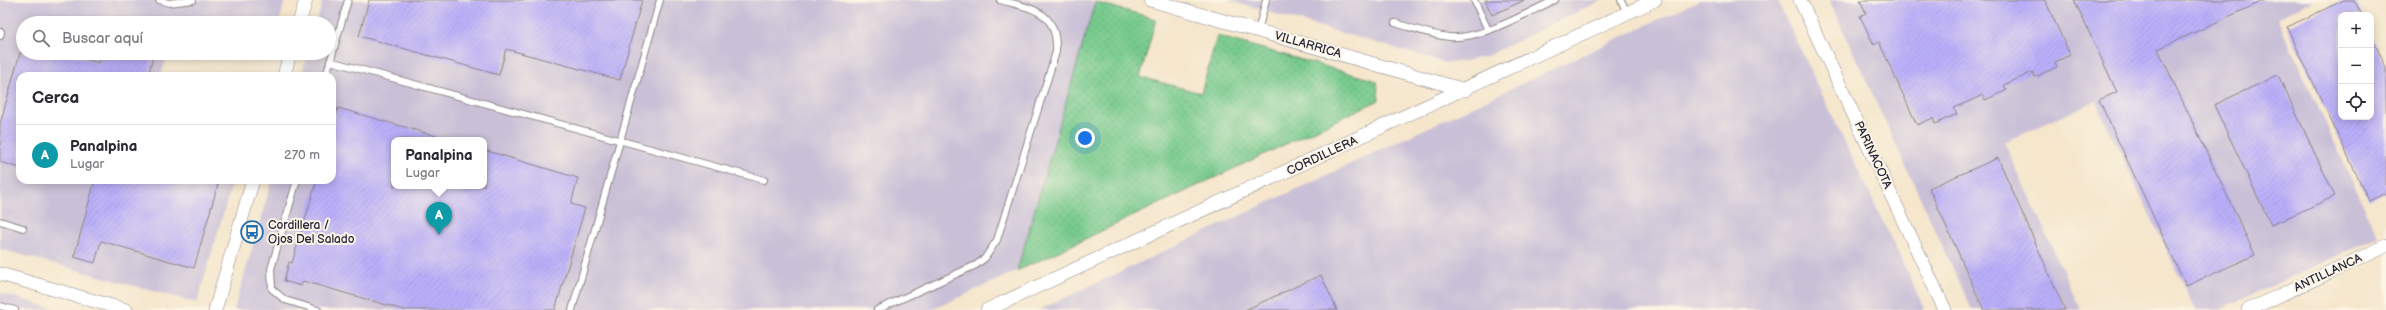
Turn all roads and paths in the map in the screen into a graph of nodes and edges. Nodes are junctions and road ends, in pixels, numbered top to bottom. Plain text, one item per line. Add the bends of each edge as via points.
1 (159, 0) edge
2 (193, 0) edge
3 (306, 0) edge
4 (348, 0) edge
5 (660, 0) edge
6 (1000, 0) edge
7 (1150, 0) edge
8 (1266, 0) edge
9 (1474, 0) edge
10 (1555, 0) edge
11 (1621, 0) edge
12 (1655, 0) edge
13 (1800, 0) edge
14 (1627, 13) junction
15 (301, 16) edge
16 (1395, 23) dead end
17 (1488, 30) junction
18 (1258, 31) junction
19 (336, 41) edge
20 (288, 60) edge
21 (330, 61) joint
22 (285, 72) edge
23 (327, 72) edge
24 (1465, 90) junction
25 (620, 140) junction
26 (764, 180) dead end
27 (252, 184) edge
28 (296, 184) edge
29 (0, 221) edge
30 (23, 228) dead end
31 (2386, 246) edge
32 (0, 274) edge
33 (0, 306) edge
34 (15, 310) edge
35 (126, 310) edge
36 (216, 310) edge
37 (318, 310) edge
38 (572, 310) edge
39 (877, 310) edge
40 (987, 310) edge
41 (1945, 310) edge
42 (2248, 310) edge

1 - 2 lane via 180,3
3 - 15 street
4 - 19 lane
5 - 25 lane
6 - 39 lane via 1039,11 1053,27 1056,52 997,240 989,254 976,265
7 - 18 street, VILLARRICA
8 - 18 lane
9 - 17 lane
10 - 17 lane
11 - 14 lane
12 - 14 street, CORDILLERA
13 - 41 street, PARINACOTA
14 - 24 street, CORDILLERA
16 - 17 lane via 1449,37 1463,37
18 - 24 street, VILLARRICA
20 - 22 street
21 - 23 lane
21 - 25 lane
24 - 40 street, CORDILLERA
25 - 26 lane
25 - 38 lane
27 - 36 street
28 - 37 lane via 272,269 272,289 285,300
29 - 30 lane
31 - 42 street, ANTILLANCA
32 - 35 street
33 - 34 lane

